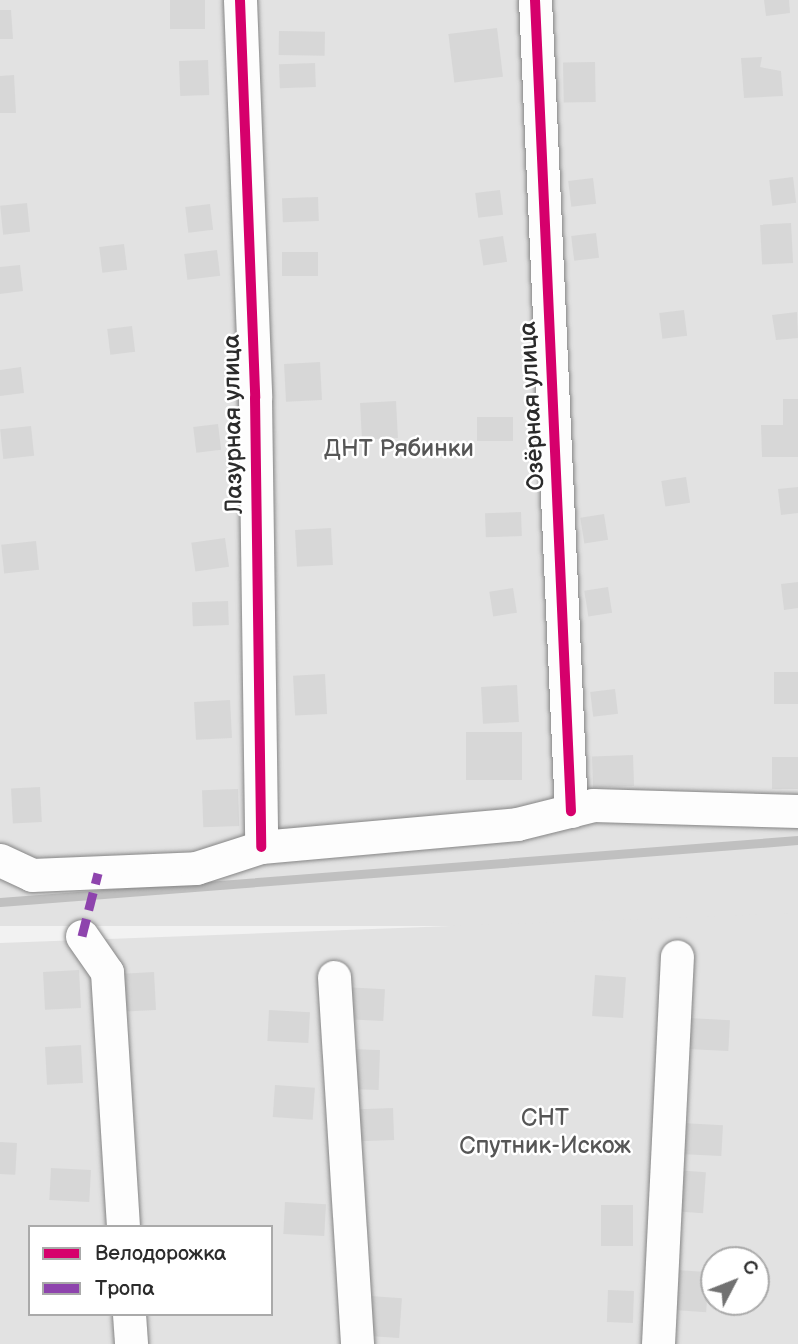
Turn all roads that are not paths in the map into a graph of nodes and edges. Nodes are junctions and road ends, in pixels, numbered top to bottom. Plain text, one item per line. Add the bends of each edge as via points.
1 (240, 0) edge
2 (535, 0) edge
3 (570, 811) junction
4 (798, 811) edge
5 (261, 847) junction
6 (1, 861) edge
7 (82, 936) dead end
8 (677, 956) dead end
9 (334, 976) dead end
10 (123, 1225) edge
11 (129, 1316) edge
12 (131, 1344) edge
13 (357, 1344) edge
14 (658, 1344) edge

1 - 5 street, Лазурная улица via 255,398
2 - 3 street, Озёрная улица
3 - 4 street via 593,805
3 - 5 street via 517,824
5 - 6 street via 196,868 32,875
7 - 10 street via 107,972
8 - 14 street
9 - 13 street
11 - 12 street

